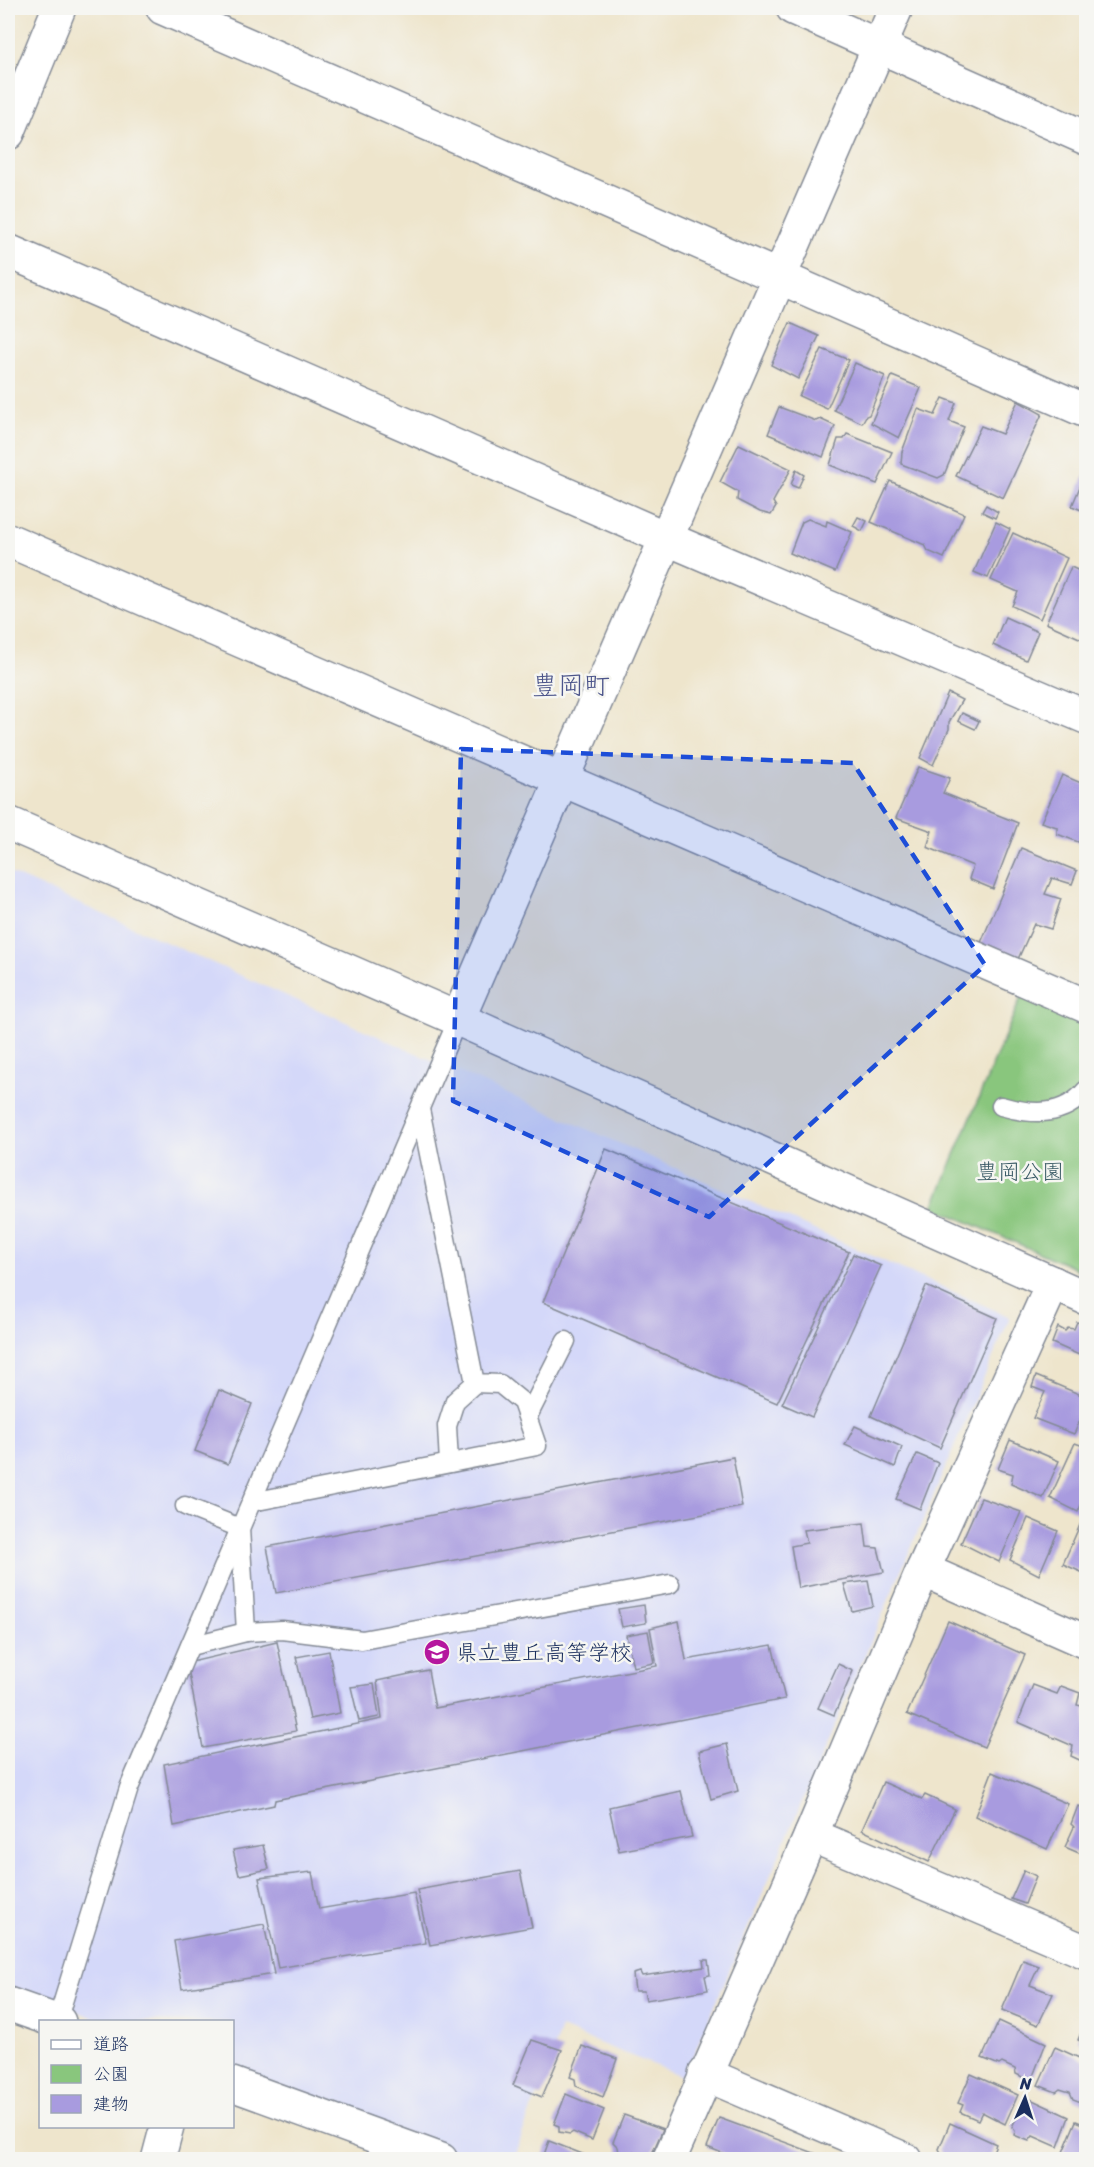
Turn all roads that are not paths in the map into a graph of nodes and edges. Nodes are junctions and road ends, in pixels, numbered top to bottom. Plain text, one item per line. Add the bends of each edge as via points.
1 (59, 8) edge
2 (163, 8) edge
3 (793, 8) edge
4 (896, 8) edge
5 (880, 45) junction
6 (8, 133) edge
7 (1086, 138) edge
8 (8, 251) edge
9 (780, 279) junction
10 (1086, 411) edge
11 (668, 539) junction
12 (8, 540) edge
13 (1086, 717) edge
14 (561, 779) junction
15 (8, 823) edge
16 (1086, 1006) edge
17 (458, 1019) junction
18 (1083, 1099) edge
19 (1001, 1106) dead end
20 (420, 1109) junction
21 (1053, 1283) junction
22 (1086, 1298) edge
23 (566, 1341) dead end
24 (475, 1383) junction
25 (528, 1416) junction
26 (449, 1463) junction
27 (252, 1502) junction
28 (185, 1506) dead end
29 (240, 1528) junction
30 (923, 1570) junction
31 (670, 1584) dead end
32 (246, 1632) junction
33 (1086, 1642) edge
34 (190, 1646) junction
35 (811, 1835) junction
36 (1086, 1952) edge
37 (8, 2004) edge
38 (55, 2020) edge
39 (58, 2020) edge
40 (705, 2074) junction
41 (234, 2085) edge
42 (167, 2128) edge
43 (158, 2160) edge
44 (441, 2160) edge
45 (669, 2160) edge
46 (906, 2160) edge

1 - 6 street
2 - 9 street
3 - 5 street
4 - 5 street
5 - 7 street
5 - 9 street
8 - 11 street
9 - 10 street
9 - 11 street
11 - 13 street
11 - 14 street
12 - 14 street
14 - 16 street
14 - 17 street
15 - 17 street
17 - 20 lane
17 - 21 street
18 - 19 lane via 1056,1111 1020,1111
20 - 24 lane
20 - 27 lane
21 - 22 street
21 - 30 street
23 - 25 lane
24 - 25 lane via 500,1384 522,1402
24 - 26 lane via 455,1401 447,1426
25 - 26 lane via 537,1446
26 - 27 lane
27 - 29 lane
28 - 29 lane
29 - 32 lane
29 - 34 lane
30 - 33 street
30 - 35 street
31 - 32 lane via 362,1640 282,1630
32 - 34 lane
34 - 39 lane via 129,1788
35 - 36 street
35 - 40 street
37 - 38 street
40 - 45 street
40 - 46 street
41 - 44 street
42 - 43 street

